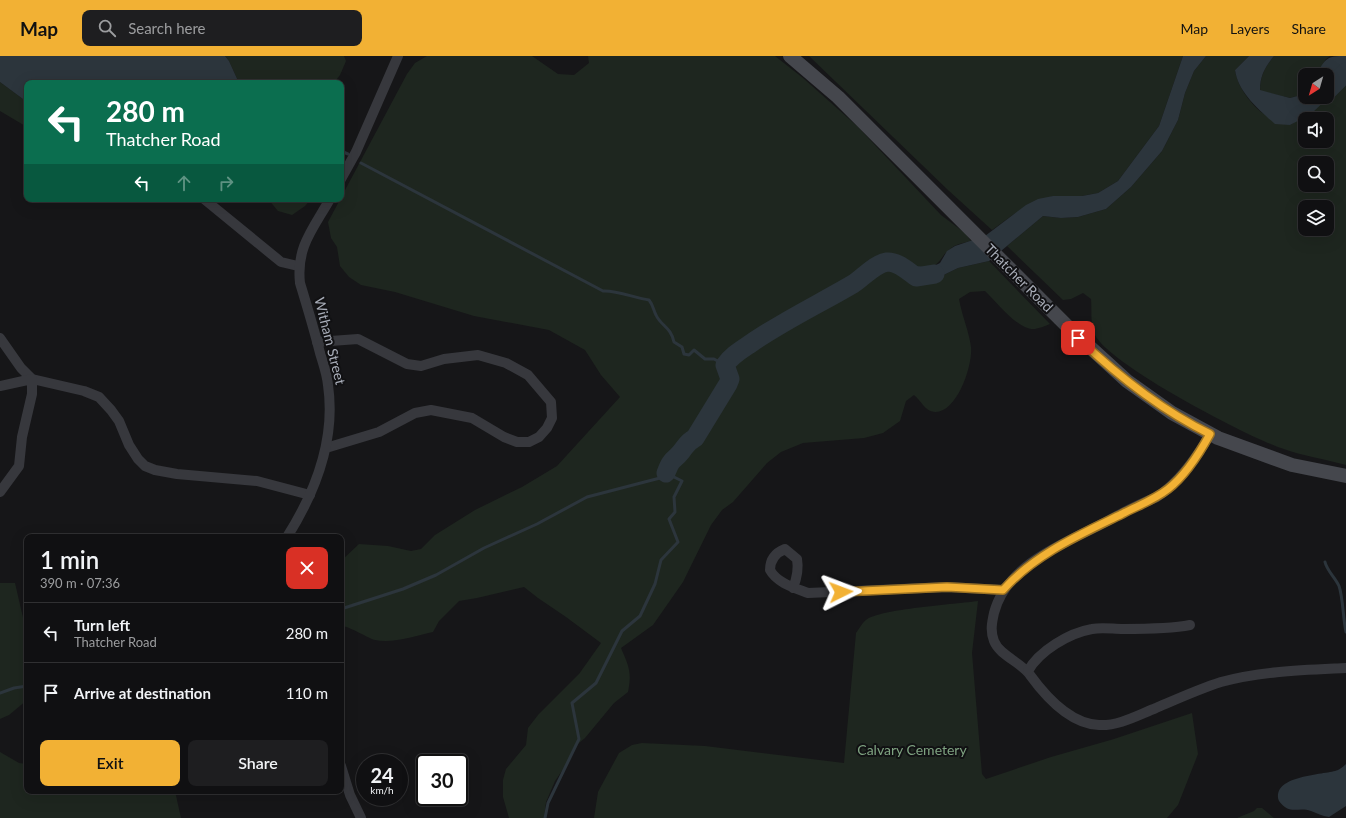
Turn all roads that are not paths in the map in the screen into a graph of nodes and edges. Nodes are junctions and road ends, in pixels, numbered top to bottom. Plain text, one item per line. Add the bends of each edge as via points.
1 (398, 56) edge
2 (790, 56) edge
3 (344, 174) edge
4 (208, 202) edge
5 (328, 202) edge
6 (298, 266) junction
7 (0, 338) edge
8 (317, 342) junction
9 (32, 379) junction
10 (0, 386) edge
11 (1210, 434) junction
12 (326, 448) junction
13 (1346, 476) edge
14 (0, 492) edge
15 (310, 496) junction
16 (289, 534) edge
17 (793, 588) dead end
18 (1003, 590) junction
19 (1190, 625) dead end
20 (1345, 668) edge
21 (1028, 671) junction
22 (344, 775) edge
23 (361, 818) edge

1 - 3 street
2 - 11 main road, Thatcher Road via 838,97 1090,349 1127,381 1172,413
4 - 6 street via 281,262
5 - 6 street, Witham Street via 301,250
6 - 8 street, Witham Street via 300,283
7 - 9 street
8 - 12 street, Witham Street via 329,391 329,436
8 - 12 street via 358,339 407,364 421,366 444,359 478,355 506,363 528,375 551,402 552,418 547,428 539,437 529,442 517,442 504,437 472,418 431,410 415,413 379,432
9 - 10 street
9 - 14 street via 32,394 22,437 19,466
9 - 15 street via 99,397 119,421 129,445 145,466 178,474 257,481
11 - 13 main road, Thatcher Road via 1286,463
11 - 18 street via 1194,460 1169,489 1156,498 1054,548 1034,561
12 - 15 street, Witham Street
15 - 16 street, Witham Street
17 - 18 street via 818,593 947,587
18 - 21 street via 992,623 995,643 1014,662
19 - 21 street via 1173,628 1093,629 1043,652 1033,661
20 - 21 street via 1302,670 1240,678 1219,683 1134,717 1101,725 1080,722 1070,715 1052,700
22 - 23 street

